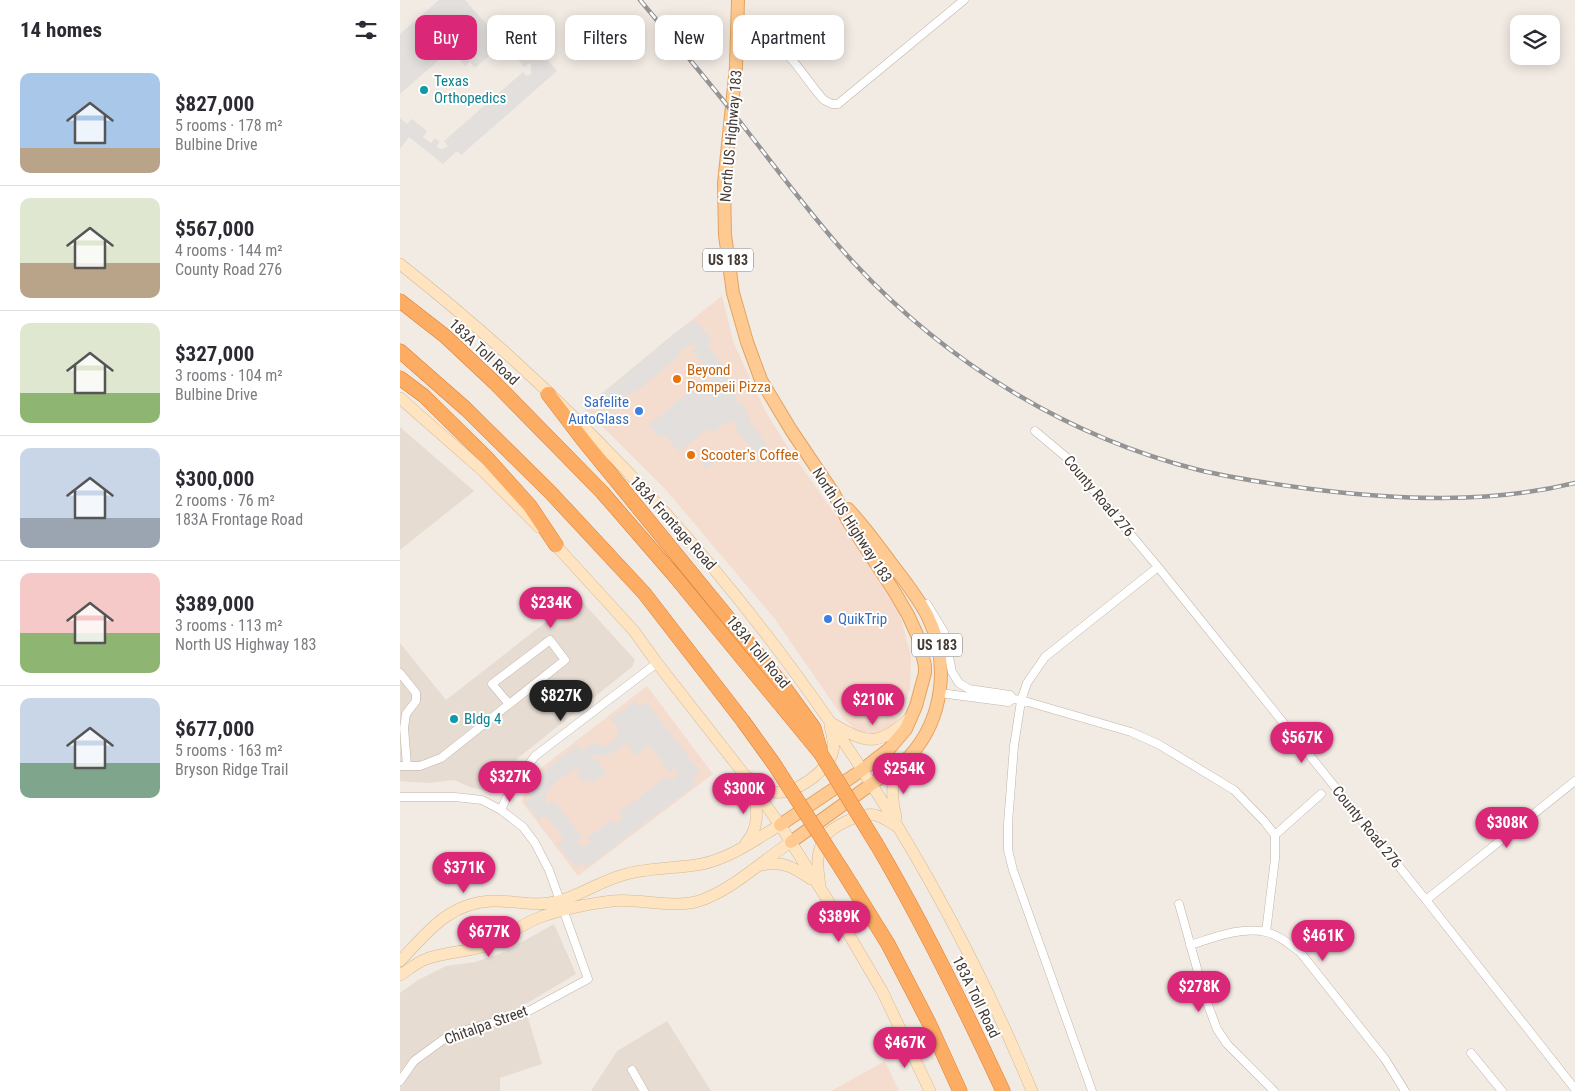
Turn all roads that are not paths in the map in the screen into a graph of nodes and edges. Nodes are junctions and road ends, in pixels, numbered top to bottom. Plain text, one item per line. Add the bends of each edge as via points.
1 (738, 0) edge
2 (964, 0) edge
3 (738, 15) edge
4 (736, 60) edge
5 (790, 60) edge
6 (400, 264) edge
7 (400, 301) edge
8 (400, 351) edge
9 (400, 378) edge
10 (548, 394) junction
11 (400, 398) edge
12 (1035, 431) dead end
13 (834, 494) junction
14 (556, 545) junction
15 (1158, 566) junction
16 (915, 595) junction
17 (657, 663) junction
18 (925, 666) junction
19 (400, 673) edge
20 (940, 693) junction
21 (1017, 699) junction
22 (509, 704) junction
23 (912, 715) junction
24 (830, 721) junction
25 (821, 754) junction
26 (905, 760) junction
27 (403, 766) edge
28 (862, 770) junction
29 (743, 773) junction
30 (1575, 781) edge
31 (872, 784) junction
32 (754, 788) junction
33 (1321, 794) dead end
34 (400, 797) edge
35 (502, 810) junction
36 (780, 825) junction
37 (898, 826) junction
38 (1275, 835) junction
39 (791, 842) junction
40 (744, 847) junction
41 (757, 865) junction
42 (818, 885) junction
43 (1426, 900) junction
44 (1179, 904) dead end
45 (563, 905) junction
46 (1266, 932) junction
47 (1190, 945) junction
48 (400, 961) edge
49 (400, 975) edge
50 (1471, 1053) dead end
51 (632, 1070) dead end
52 (400, 1081) edge
53 (1575, 1089) edge
54 (1498, 1090) edge
55 (644, 1091) edge
56 (930, 1091) edge
57 (960, 1091) edge
58 (1003, 1091) edge
59 (1032, 1091) edge
60 (1092, 1091) edge
61 (1274, 1091) edge
62 (1406, 1091) edge

1 - 3 main road, North US Highway 183 / US 183
2 - 5 street via 838,104 824,100
4 - 13 main road, North US Highway 183 / US 183 via 724,184 725,235 732,293 761,380
6 - 10 main road, 183A Frontage Road via 437,292
7 - 25 highway, 183A Toll Road via 445,336 495,383 602,492
8 - 57 highway, bridge via 466,409 551,493 644,593 743,721 774,764 888,944
9 - 14 highway via 424,396 486,457 530,506
10 - 24 main road, 183A Frontage Road via 575,418 683,532 770,638
10 - 25 highway via 782,684 814,728
11 - 14 main road via 482,471
12 - 15 street, County Road 276 via 1066,457
13 - 16 main road, North US Highway 183 / US 183 via 874,538
13 - 18 main road, North US Highway 183 / US 183 via 908,615 918,637
14 - 17 main road via 634,631
15 - 21 street via 1045,657
15 - 43 street, County Road 276
16 - 20 main road, North US Highway 183 / US 183 via 932,625 939,652
16 - 21 street via 927,604 940,626 958,683 969,689
17 - 29 main road
17 - 35 street via 535,756 511,788
18 - 20 main road
18 - 23 main road, North US Highway 183 / US 183 via 921,692
19 - 27 street via 416,693 416,701 406,714
20 - 21 street via 1008,702
20 - 26 main road, North US Highway 183 / US 183 via 926,733
21 - 38 street via 1131,732 1158,744 1234,790
21 - 60 street via 1008,850
22 - 22 street via 566,660 550,640 492,684
22 - 27 street via 441,758 420,766
23 - 24 main road via 892,733 874,739 855,736
23 - 28 main road, North US Highway 183 / US 183 via 906,729 890,749
24 - 28 main road, 183A Frontage Road
24 - 29 main road via 834,742 831,758 823,770 797,788 788,792 772,792
25 - 58 highway, 183A Toll Road, bridge via 932,943
26 - 31 main road, North US Highway 183 / US 183
26 - 37 main road, US 183 via 895,775 891,794
28 - 31 main road, 183A Frontage Road
28 - 36 main road, North US Highway 183 / US 183
29 - 32 main road
30 - 43 street
31 - 37 main road, 183A Frontage Road
31 - 39 main road, North US Highway 183 / US 183
32 - 36 main road
32 - 40 main road via 757,820
33 - 38 street
34 - 35 street via 482,800
35 - 45 street via 535,842
36 - 39 main road
36 - 40 main road
37 - 42 main road via 874,815 861,816 842,824 825,837 819,850
37 - 59 main road, US 183 via 934,887 1004,1026
38 - 46 street
39 - 41 main road
39 - 42 main road
40 - 45 main road via 702,864 658,867 622,875 579,894
41 - 42 main road via 784,864
41 - 45 main road via 724,889 687,903 617,901
42 - 56 main road via 882,991
43 - 53 street, County Road 276
44 - 47 street
45 - 48 main road via 492,901 470,905 436,922
45 - 49 main road via 485,946 426,959
45 - 52 street, Chitalpa Street via 588,979 525,1013 444,1039 414,1062
46 - 47 street via 1243,931
46 - 62 street via 1300,952 1385,1058
47 - 61 street via 1217,1029 1227,1044
50 - 54 street
51 - 55 street

